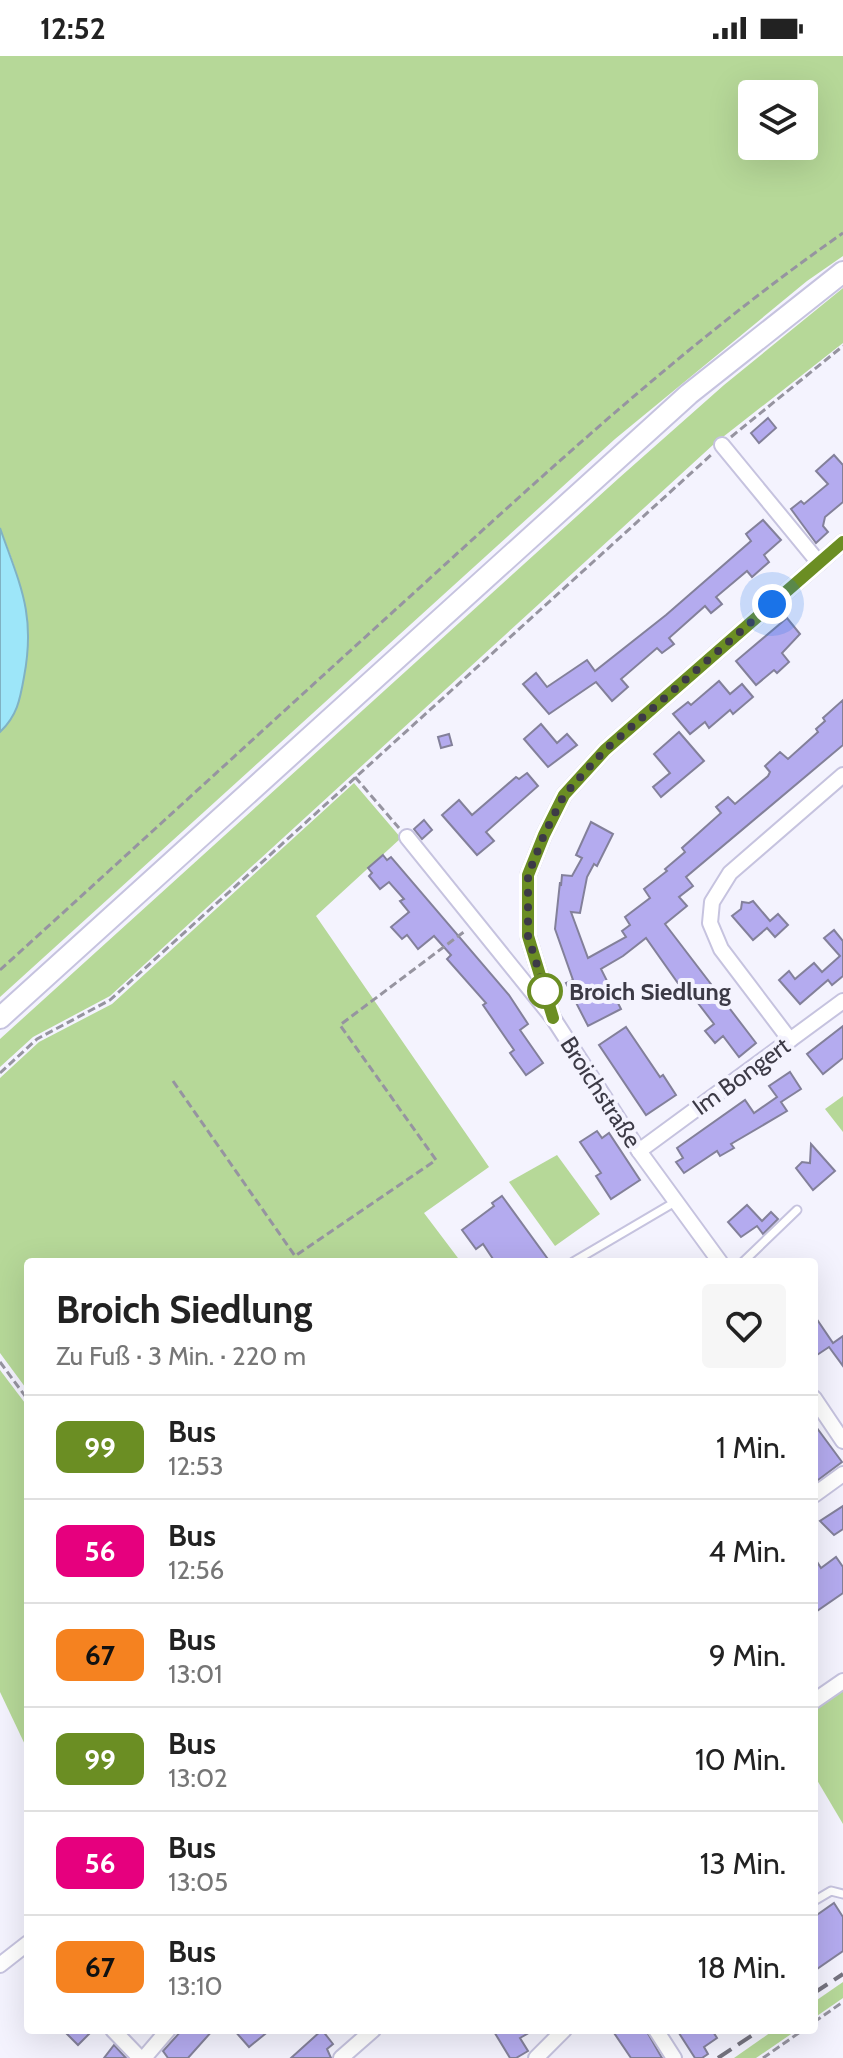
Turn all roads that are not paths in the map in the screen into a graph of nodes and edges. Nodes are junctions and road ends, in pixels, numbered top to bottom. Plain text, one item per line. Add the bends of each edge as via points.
1 (843, 272) edge
2 (722, 445) road end
3 (843, 542) edge
4 (819, 563) junction
5 (843, 775) edge
6 (407, 837) road end
7 (843, 1001) edge
8 (0, 1018) edge
9 (553, 1018) junction
10 (790, 1040) junction
11 (639, 1151) junction
12 (677, 1200) junction
13 (797, 1210) dead end
14 (580, 1258) edge
15 (717, 1258) edge
16 (747, 1258) edge
17 (818, 1404) edge
18 (843, 1441) edge
19 (843, 1474) edge
20 (818, 1492) edge
21 (843, 1681) edge
22 (818, 1698) edge
23 (843, 1894) edge
24 (818, 1899) edge
25 (24, 1946) edge
26 (0, 1965) edge
27 (117, 2034) edge
28 (164, 2034) edge
29 (368, 2034) edge
30 (560, 2034) edge
31 (659, 2034) edge
32 (142, 2058) edge
33 (341, 2058) edge
34 (536, 2058) edge
35 (674, 2058) edge

1 - 8 main road via 689,394
2 - 4 street
3 - 4 street
4 - 9 street via 605,750 564,795 528,875 528,936
5 - 10 street via 730,873 712,902 710,923 721,949
6 - 9 street, Broichstraße
7 - 10 street, Im Bongert
9 - 11 street, Broichstraße
10 - 11 street, Im Bongert
11 - 12 street, Broichstraße
12 - 14 lane
12 - 15 street, Broichstraße
13 - 16 lane
17 - 18 street
19 - 20 street
21 - 22 street
23 - 24 lane via 831,1891
25 - 26 street
27 - 32 street
28 - 32 street
29 - 33 street
30 - 34 street
31 - 35 street

